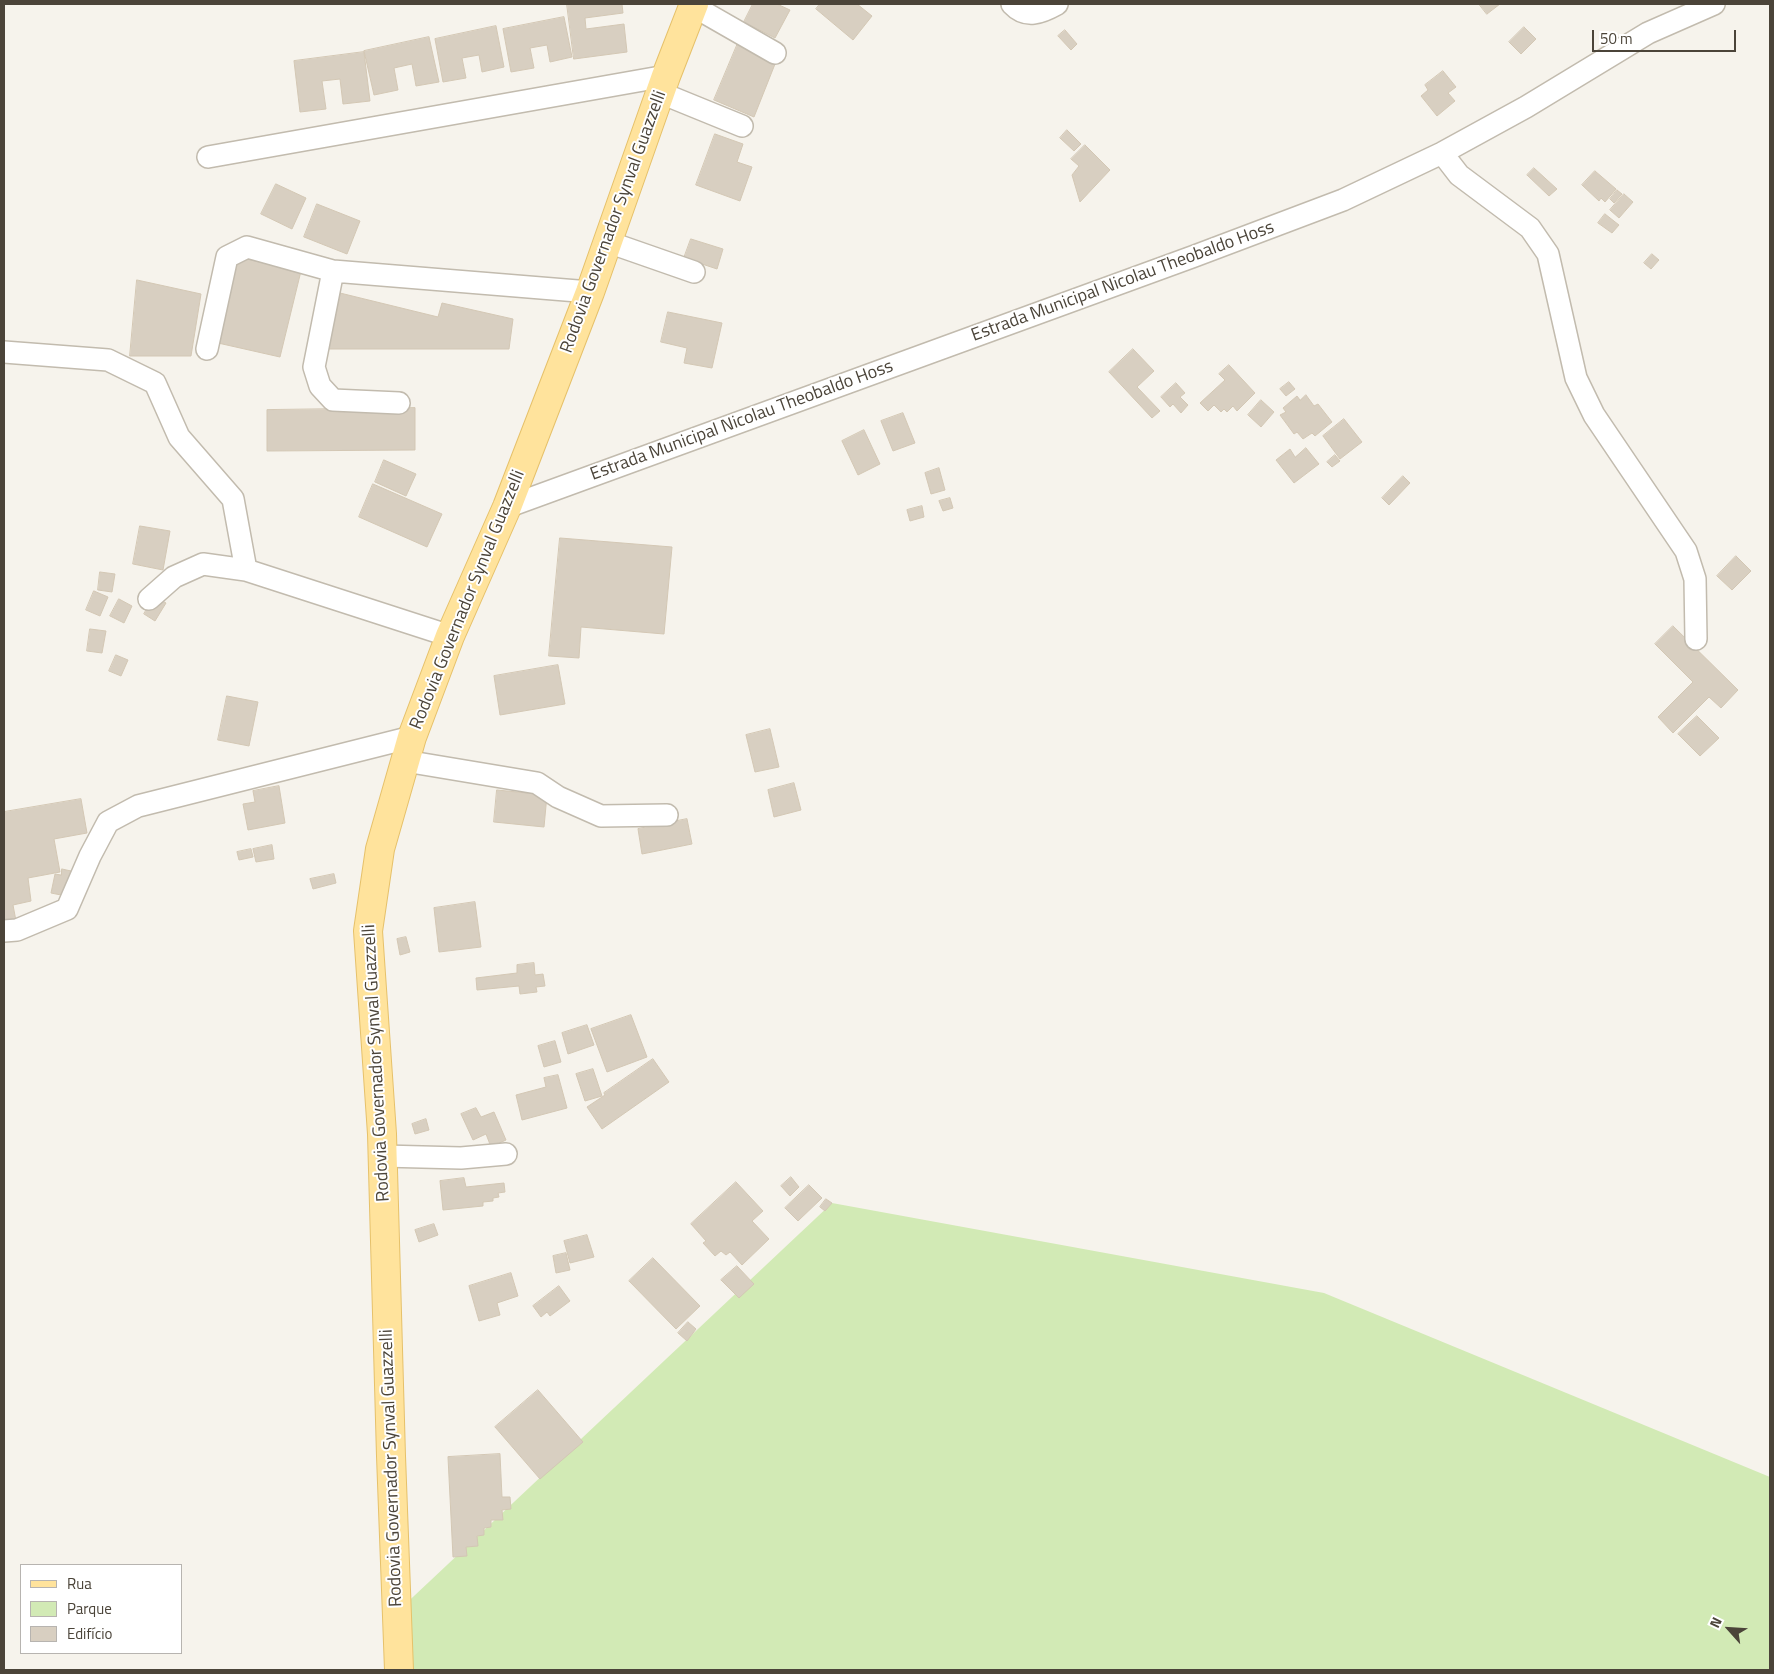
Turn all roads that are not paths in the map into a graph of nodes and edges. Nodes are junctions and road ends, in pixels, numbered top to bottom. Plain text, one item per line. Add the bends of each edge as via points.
1 (1012, 4) edge
2 (1057, 4) edge
3 (1714, 4) edge
4 (694, 5) edge
5 (775, 53) dead end
6 (663, 84) junction
7 (742, 126) dead end
8 (1442, 153) junction
9 (208, 157) dead end
10 (608, 242) junction
11 (334, 271) junction
12 (694, 272) dead end
13 (590, 292) junction
14 (208, 349) dead end
15 (4, 352) edge
16 (399, 403) dead end
17 (507, 507) junction
18 (246, 570) junction
19 (149, 599) dead end
20 (450, 636) junction
21 (1696, 639) dead end
22 (409, 749) junction
23 (667, 815) dead end
24 (4, 931) edge
25 (506, 1154) dead end
26 (383, 1156) junction
27 (400, 1670) edge

1 - 2 street via 1019,11 1036,14
3 - 8 street, Estrada Municipal Nicolau Theobaldo Hoss via 1648,33 1526,107
4 - 5 street
4 - 6 main road, Rodovia Governador Synval Guazzelli
6 - 7 street
6 - 9 street
6 - 10 main road, Rodovia Governador Synval Guazzelli
8 - 17 street, Estrada Municipal Nicolau Theobaldo Hoss via 1343,200
8 - 21 street via 1459,175 1530,228 1548,254 1576,378 1594,415 1686,551 1694,579
10 - 12 street
10 - 13 main road, Rodovia Governador Synval Guazzelli
11 - 13 street
11 - 14 street via 247,247 227,257
11 - 16 street via 314,367 320,386 333,400
13 - 17 main road, Rodovia Governador Synval Guazzelli
15 - 18 street via 108,360 156,383 179,437 233,498
17 - 20 main road, Rodovia Governador Synval Guazzelli
18 - 19 street via 203,564 174,577
18 - 20 street
20 - 22 main road, Rodovia Governador Synval Guazzelli
22 - 23 street via 537,783 558,797 601,816
22 - 24 street via 138,806 108,822 67,909 17,930
22 - 26 main road, Rodovia Governador Synval Guazzelli via 380,849 368,931
25 - 26 street via 461,1158
26 - 27 main road, Rodovia Governador Synval Guazzelli

